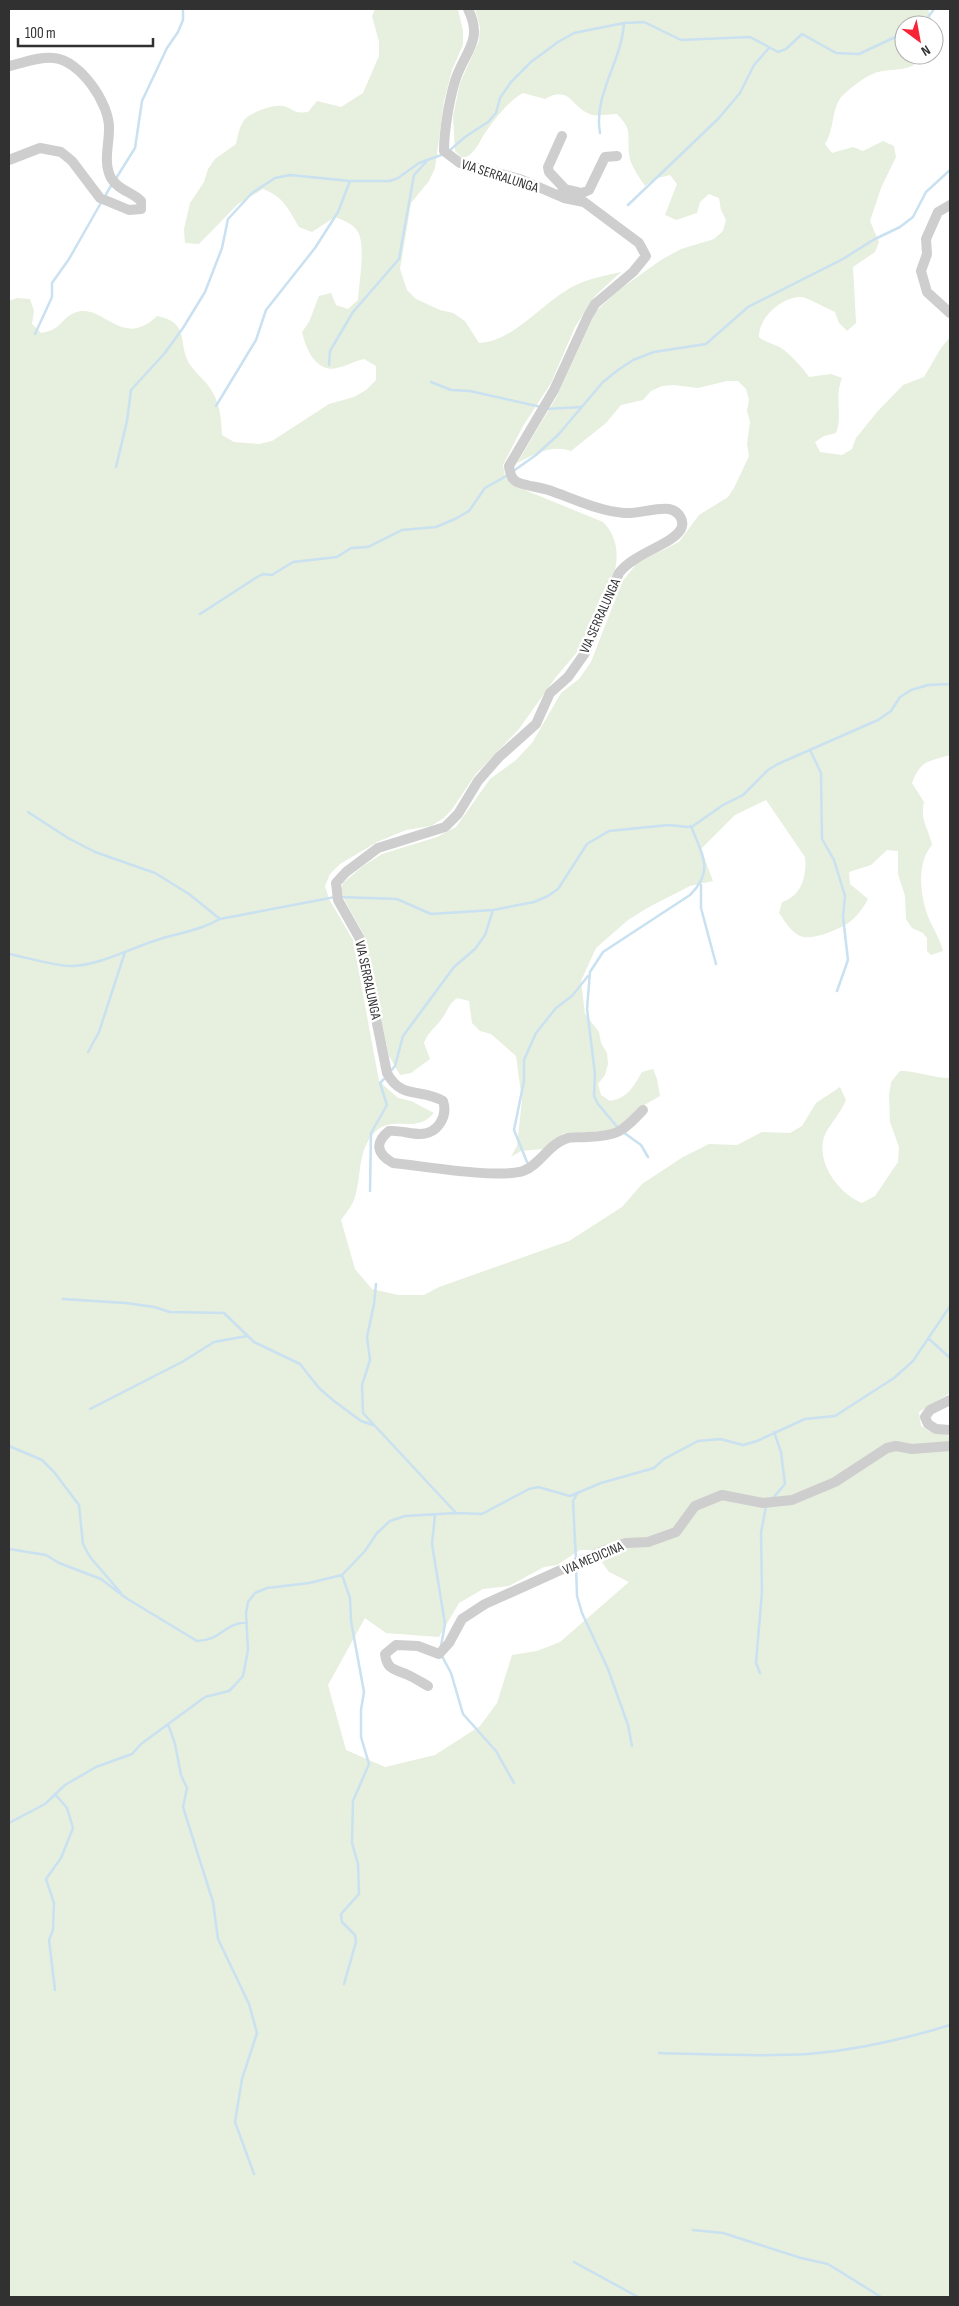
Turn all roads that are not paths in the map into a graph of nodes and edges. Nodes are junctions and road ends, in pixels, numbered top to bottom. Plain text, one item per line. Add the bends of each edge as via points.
1 (468, 9) edge
2 (9, 66) edge
3 (562, 136) dead end
4 (617, 156) dead end
5 (9, 160) edge
6 (562, 192) junction
7 (950, 206) edge
8 (950, 314) edge
9 (643, 1110) dead end
10 (950, 1400) edge
11 (950, 1430) edge
12 (950, 1446) edge
13 (428, 1686) dead end

1 - 6 street, VIA SERRALUNGA via 475,30 472,45 455,81 444,151 460,163
2 - 5 street via 54,58 69,64 95,90 108,120 106,159 109,173 116,185 141,201 142,209 129,210 100,198 72,161 61,152 40,148
3 - 6 street, VIA SERRALUNGA via 548,167
4 - 6 street, VIA SERRALUNGA via 605,157 589,190
6 - 9 street, VIA SERRALUNGA via 584,202 639,243 646,256 633,272 595,304 554,390 509,466 510,475 516,482 553,491 610,512 627,514 669,509 682,519 682,527 678,534 627,562 619,573 585,653 568,677 550,693 536,724 478,781 458,814 445,827 378,848 346,872 335,889 360,939 387,1073 399,1089 434,1095 444,1101 446,1109 444,1117 431,1131 421,1134 389,1131 378,1143 383,1158 393,1163 471,1172 522,1171 534,1166 558,1142 567,1138 610,1137 625,1128
7 - 8 street via 938,212 926,239 927,254 921,271 927,292
10 - 11 street via 930,1410 925,1417 928,1424
12 - 13 street, VIA MEDICINA via 887,1448 823,1488 792,1500 763,1503 722,1495 695,1506 676,1532 648,1542 626,1542 484,1604 462,1619 449,1643 438,1654 418,1646 396,1645 385,1654 386,1663 393,1671

